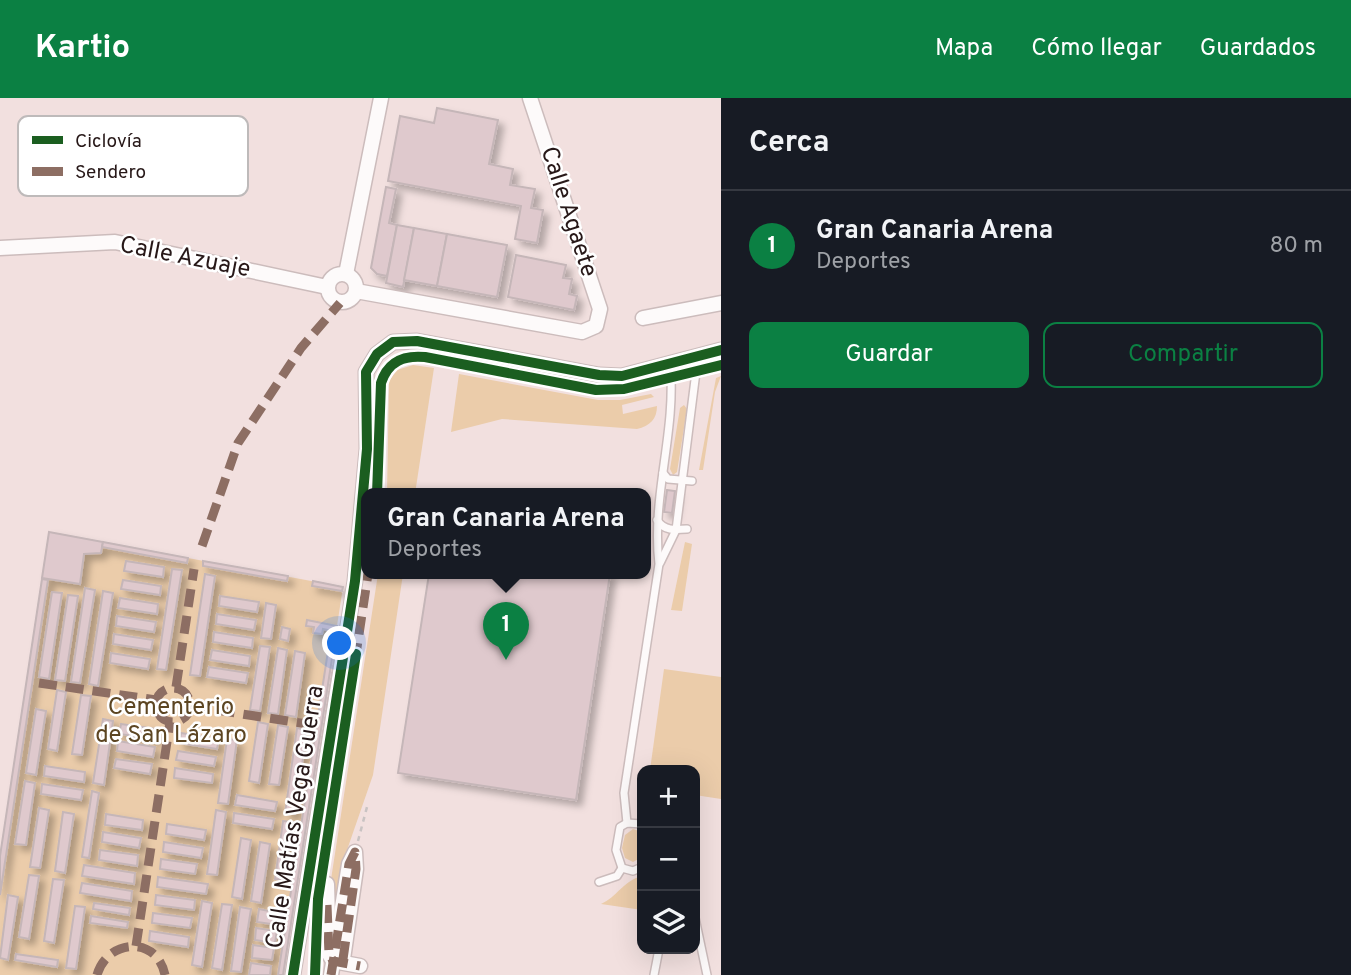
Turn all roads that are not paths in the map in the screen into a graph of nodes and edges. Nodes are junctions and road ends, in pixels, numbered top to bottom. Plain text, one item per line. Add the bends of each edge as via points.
1 (381, 98) edge
2 (527, 99) edge
3 (0, 248) edge
4 (346, 274) junction
5 (327, 287) junction
6 (356, 290) junction
7 (721, 303) edge
8 (643, 318) dead end
9 (721, 350) edge
10 (698, 356) junction
11 (670, 363) junction
12 (663, 473) junction
13 (682, 481) junction
14 (692, 481) dead end
15 (363, 488) edge
16 (361, 515) edge
17 (656, 519) junction
18 (687, 529) dead end
19 (676, 530) junction
20 (659, 564) junction
21 (627, 823) junction
22 (637, 824) edge
23 (355, 852) road end
24 (622, 868) junction
25 (637, 869) edge
26 (599, 882) dead end
27 (327, 884) dead end
28 (700, 942) edge
29 (658, 954) edge
30 (335, 965) edge
31 (360, 966) dead end
32 (293, 975) edge
33 (654, 975) edge
34 (707, 975) edge

1 - 4 street
2 - 6 street, Calle Agaete via 600,309 596,326 582,332
3 - 5 street, Calle Azuaje via 115,242
4 - 5 street via 332,278
4 - 6 street
5 - 6 street via 332,299 340,303 352,299
7 - 8 street
9 - 10 street, Calle Matías Vega Guerra
10 - 11 street, Calle Matías Vega Guerra
10 - 13 lane
11 - 12 lane via 672,406
11 - 15 street, Calle Matías Vega Guerra via 622,376 599,375 417,341 393,342 376,354 366,372
12 - 13 lane via 668,479
12 - 17 lane
13 - 14 lane
13 - 19 lane
16 - 32 street, Calle Matías Vega Guerra via 355,581
17 - 19 lane via 661,526
17 - 20 lane
18 - 19 lane
19 - 20 lane
20 - 21 lane via 624,793
21 - 22 lane
21 - 24 lane via 616,837
23 - 30 street via 349,864
24 - 25 lane
24 - 26 lane via 617,876
27 - 30 street via 328,954
28 - 34 lane
29 - 33 lane
30 - 31 street

